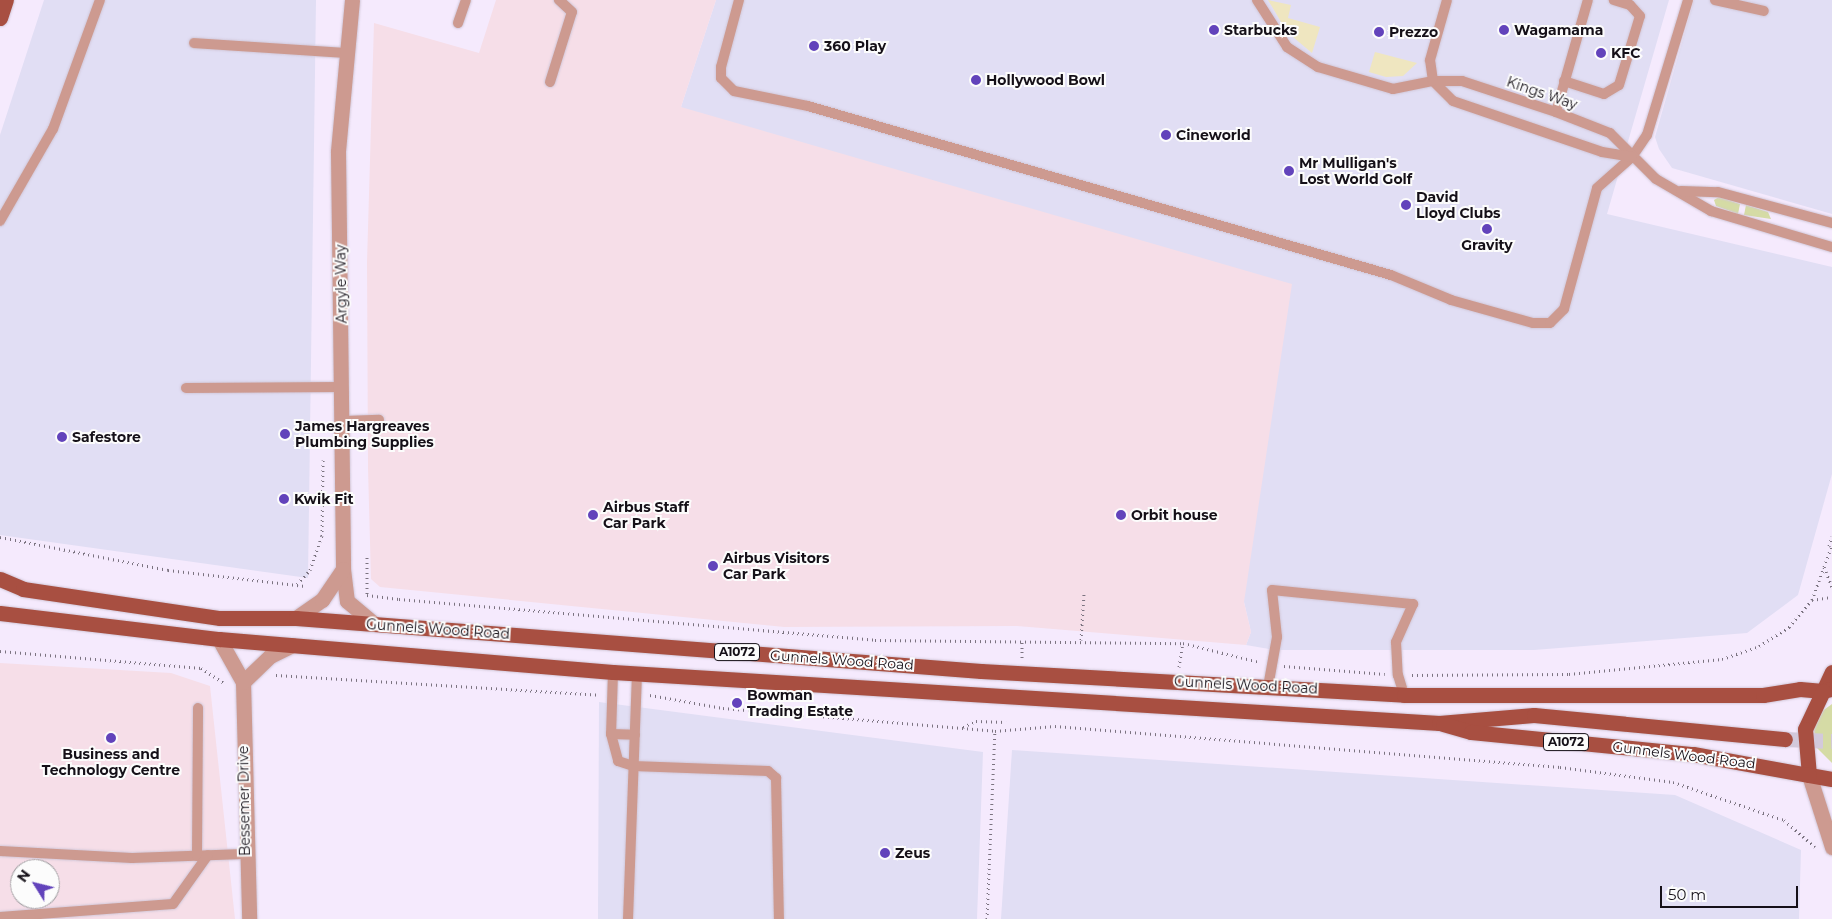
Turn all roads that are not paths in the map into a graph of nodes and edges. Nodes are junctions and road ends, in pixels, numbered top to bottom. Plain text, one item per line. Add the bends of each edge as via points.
1 (6, 0) edge
2 (100, 0) edge
3 (352, 0) edge
4 (466, 0) edge
5 (559, 0) edge
6 (739, 0) edge
7 (1257, 0) edge
8 (1447, 0) edge
9 (1588, 0) edge
10 (1614, 0) edge
11 (1688, 0) edge
12 (1715, 0) edge
13 (1764, 12) dead end
14 (0, 18) edge
15 (458, 23) dead end
16 (194, 43) dead end
17 (345, 53) junction
18 (1433, 81) junction
19 (1564, 81) junction
20 (550, 82) dead end
21 (1556, 112) junction
22 (1632, 157) junction
23 (1680, 191) junction
24 (0, 220) edge
25 (1832, 224) edge
26 (1832, 247) edge
27 (186, 388) dead end
28 (343, 388) junction
29 (379, 420) dead end
30 (344, 421) junction
31 (342, 570) junction
32 (0, 579) edge
33 (0, 613) edge
34 (296, 618) junction
35 (374, 624) junction
36 (219, 639) junction
37 (293, 645) junction
38 (613, 672) junction
39 (637, 672) junction
40 (1832, 672) edge
41 (243, 682) junction
42 (1268, 687) junction
43 (1827, 690) edge
44 (1404, 695) junction
45 (1478, 698) junction
46 (198, 708) dead end
47 (1534, 715) junction
48 (1440, 723) junction
49 (611, 734) junction
50 (635, 735) junction
51 (1785, 738) tunnel mouth
52 (633, 766) junction
53 (1809, 775) junction
54 (1832, 780) edge
55 (1825, 849) edge
56 (0, 851) edge
57 (244, 854) junction
58 (203, 856) junction
59 (0, 917) edge
60 (249, 919) edge
61 (628, 919) edge
62 (779, 919) edge

1 - 14 main road
2 - 24 lane via 53,129
3 - 17 street, Argyle Way
4 - 15 lane
5 - 20 lane via 572,12
6 - 22 lane via 721,67 721,78 734,91 875,125 1391,275 1451,300 1533,323 1550,323 1564,309 1598,188
7 - 18 lane, Kings Way via 1287,47 1318,67 1394,89
8 - 18 lane via 1430,60
9 - 19 lane
10 - 19 lane via 1630,5 1640,16 1619,85 1604,94
11 - 22 lane via 1647,135
12 - 13 lane
16 - 17 lane
17 - 28 street, Argyle Way via 338,152
18 - 21 lane, Kings Way via 1462,81
18 - 22 lane via 1453,101 1602,152
19 - 21 lane
21 - 22 lane, Kings Way via 1610,133
22 - 23 lane, Kings Way via 1656,179
23 - 25 lane via 1718,192
23 - 26 lane, Kings Way via 1711,211
27 - 28 lane
28 - 30 street, Argyle Way
29 - 30 lane
30 - 31 street, Argyle Way
31 - 34 street via 322,600
31 - 35 street, Argyle Way via 347,601
32 - 34 main road, Gunnels Wood Road / A1072 via 23,589 220,618
33 - 36 main road, Gunnels Wood Road / A1072
34 - 35 main road, Gunnels Wood Road / A1072
35 - 42 main road, Gunnels Wood Road / A1072 via 982,671
36 - 37 main road, Gunnels Wood Road / A1072
36 - 41 street, Bessemer Drive
37 - 38 main road, Gunnels Wood Road / A1072
37 - 41 street via 270,656
38 - 39 main road, Gunnels Wood Road / A1072
38 - 49 lane
39 - 48 main road, Gunnels Wood Road / A1072
39 - 50 lane
40 - 43 main road
41 - 57 street, Bessemer Drive
42 - 44 main road, Gunnels Wood Road / A1072
42 - 44 lane via 1277,637 1272,590 1413,604 1396,642 1398,675
43 - 45 main road, Gunnels Wood Road / A1072 via 1704,697 1546,693
43 - 53 main road via 1805,729
44 - 45 main road, Gunnels Wood Road / A1072
45 - 47 main road, Gunnels Wood Road / A1072
46 - 58 lane
47 - 48 main road, Gunnels Wood Road / A1072
47 - 51 main road, Gunnels Wood Road / A1072
48 - 53 main road, Gunnels Wood Road / A1072 via 1471,732 1693,754
49 - 50 lane
49 - 52 lane via 615,758
50 - 52 lane
52 - 61 lane
52 - 62 lane via 768,771 776,778
53 - 54 main road, Gunnels Wood Road / A1072
53 - 55 street
56 - 58 lane via 132,858
57 - 58 lane
57 - 60 street, Bessemer Drive
58 - 59 lane via 173,904

